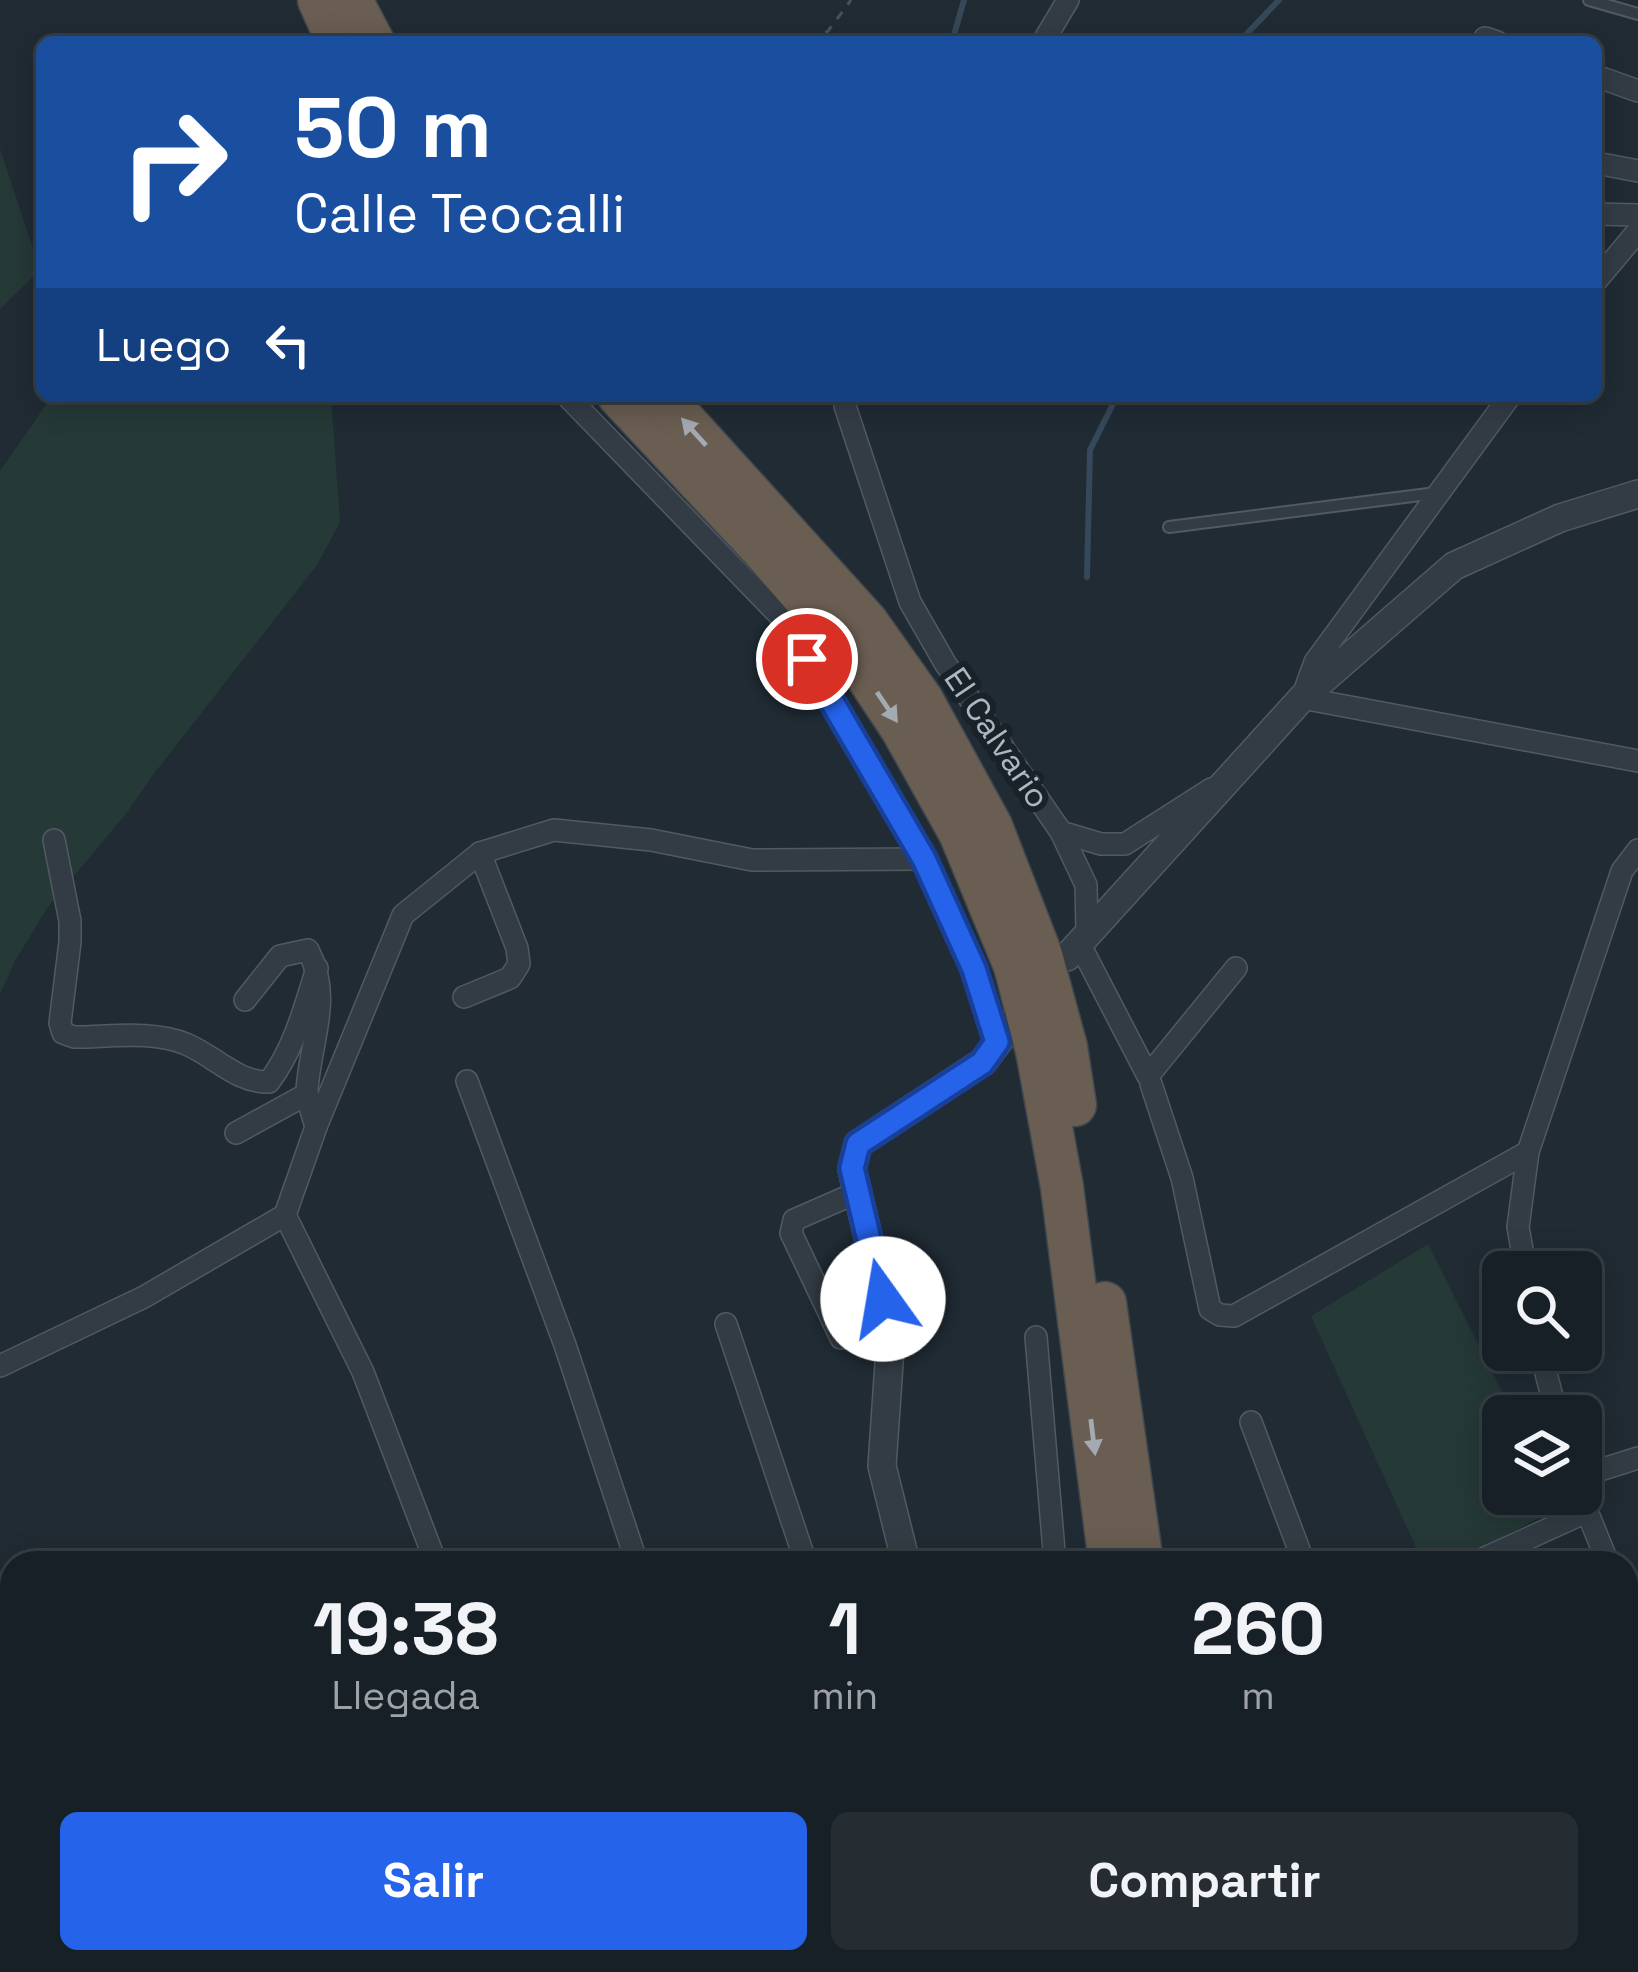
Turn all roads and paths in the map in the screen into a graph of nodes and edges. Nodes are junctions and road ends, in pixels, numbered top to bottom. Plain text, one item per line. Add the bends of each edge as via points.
1 (319, 0) edge
2 (352, 0) edge
3 (851, 0) edge
4 (1068, 0) edge
5 (1589, 0) edge
6 (1638, 14) edge
7 (335, 36) edge
8 (370, 36) edge
9 (820, 36) edge
10 (1047, 36) edge
11 (1602, 78) edge
12 (1638, 91) edge
13 (1602, 164) edge
14 (1638, 171) edge
15 (1602, 214) edge
16 (1638, 215) edge
17 (1638, 231) edge
18 (1602, 274) edge
19 (573, 402) edge
20 (625, 402) edge
21 (668, 402) edge
22 (845, 402) edge
23 (1506, 402) edge
24 (1439, 492) junction
25 (1638, 494) edge
26 (1169, 526) dead end
27 (888, 611) junction
28 (1302, 698) junction
29 (1638, 761) edge
30 (1232, 776) junction
31 (1061, 832) junction
32 (54, 841) dead end
33 (1638, 850) edge
34 (480, 853) junction
35 (924, 859) junction
36 (1078, 944) junction
37 (317, 968) junction
38 (1236, 968) dead end
39 (464, 997) dead end
40 (245, 1000) dead end
41 (1005, 1032) joint
42 (467, 1081) dead end
43 (1150, 1084) dead end
44 (307, 1094) junction
45 (316, 1127) junction
46 (236, 1133) dead end
47 (1528, 1151) junction
48 (857, 1192) junction
49 (286, 1215) junction
50 (1522, 1251) edge
51 (726, 1324) dead end
52 (1036, 1337) dead end
53 (842, 1338) dead end
54 (0, 1366) edge
55 (1251, 1422) dead end
56 (1638, 1458) edge
57 (1602, 1469) edge
58 (1561, 1515) edge
59 (1588, 1515) edge
60 (431, 1551) edge
61 (633, 1551) edge
62 (802, 1551) edge
63 (903, 1551) edge
64 (1054, 1551) edge
65 (1109, 1551) edge
66 (1140, 1551) edge
67 (1299, 1551) edge
68 (1496, 1551) edge
69 (1603, 1551) edge

1 - 7 highway
2 - 8 highway
3 - 9 path
4 - 10 street
5 - 6 lane
11 - 12 street
13 - 14 street
15 - 16 street
17 - 18 street
19 - 35 street via 783,619
20 -> 65 highway via 849,649 960,833 1015,966 1037,1051
27 -> 21 highway
22 - 27 street, El Calvario
23 - 24 street
24 - 26 lane
24 - 28 street via 1315,662
25 - 28 street via 1560,518 1454,566
27 - 31 street, El Calvario via 945,663
27 - 66 highway via 922,700 991,826 1066,1047
28 - 29 street
28 - 30 street
30 - 31 street, El Calvario via 1126,844
30 - 36 street
31 - 36 street via 1086,885
32 - 37 street via 70,920 63,1033 162,1036 252,1082 269,1082
33 - 47 street via 1622,872
34 - 35 street via 554,830 752,860
34 - 39 street via 519,964 510,979
34 - 45 street via 404,915
35 - 41 street
36 - 38 street via 1148,1076
37 - 40 street via 308,950 280,956
37 - 44 street via 319,1024
41 - 48 street via 982,1063 858,1144
42 - 61 street
43 - 47 street via 1182,1178 1210,1309 1220,1316 1234,1316
44 - 45 street
44 - 46 street
45 - 49 street
47 - 50 street
48 - 53 street via 794,1220 791,1233
48 - 63 street via 891,1334 882,1466
49 - 54 street via 145,1297
49 - 60 street via 363,1372
51 - 62 street
52 - 64 street
55 - 67 street
56 - 57 street
58 - 68 street
59 - 69 street

